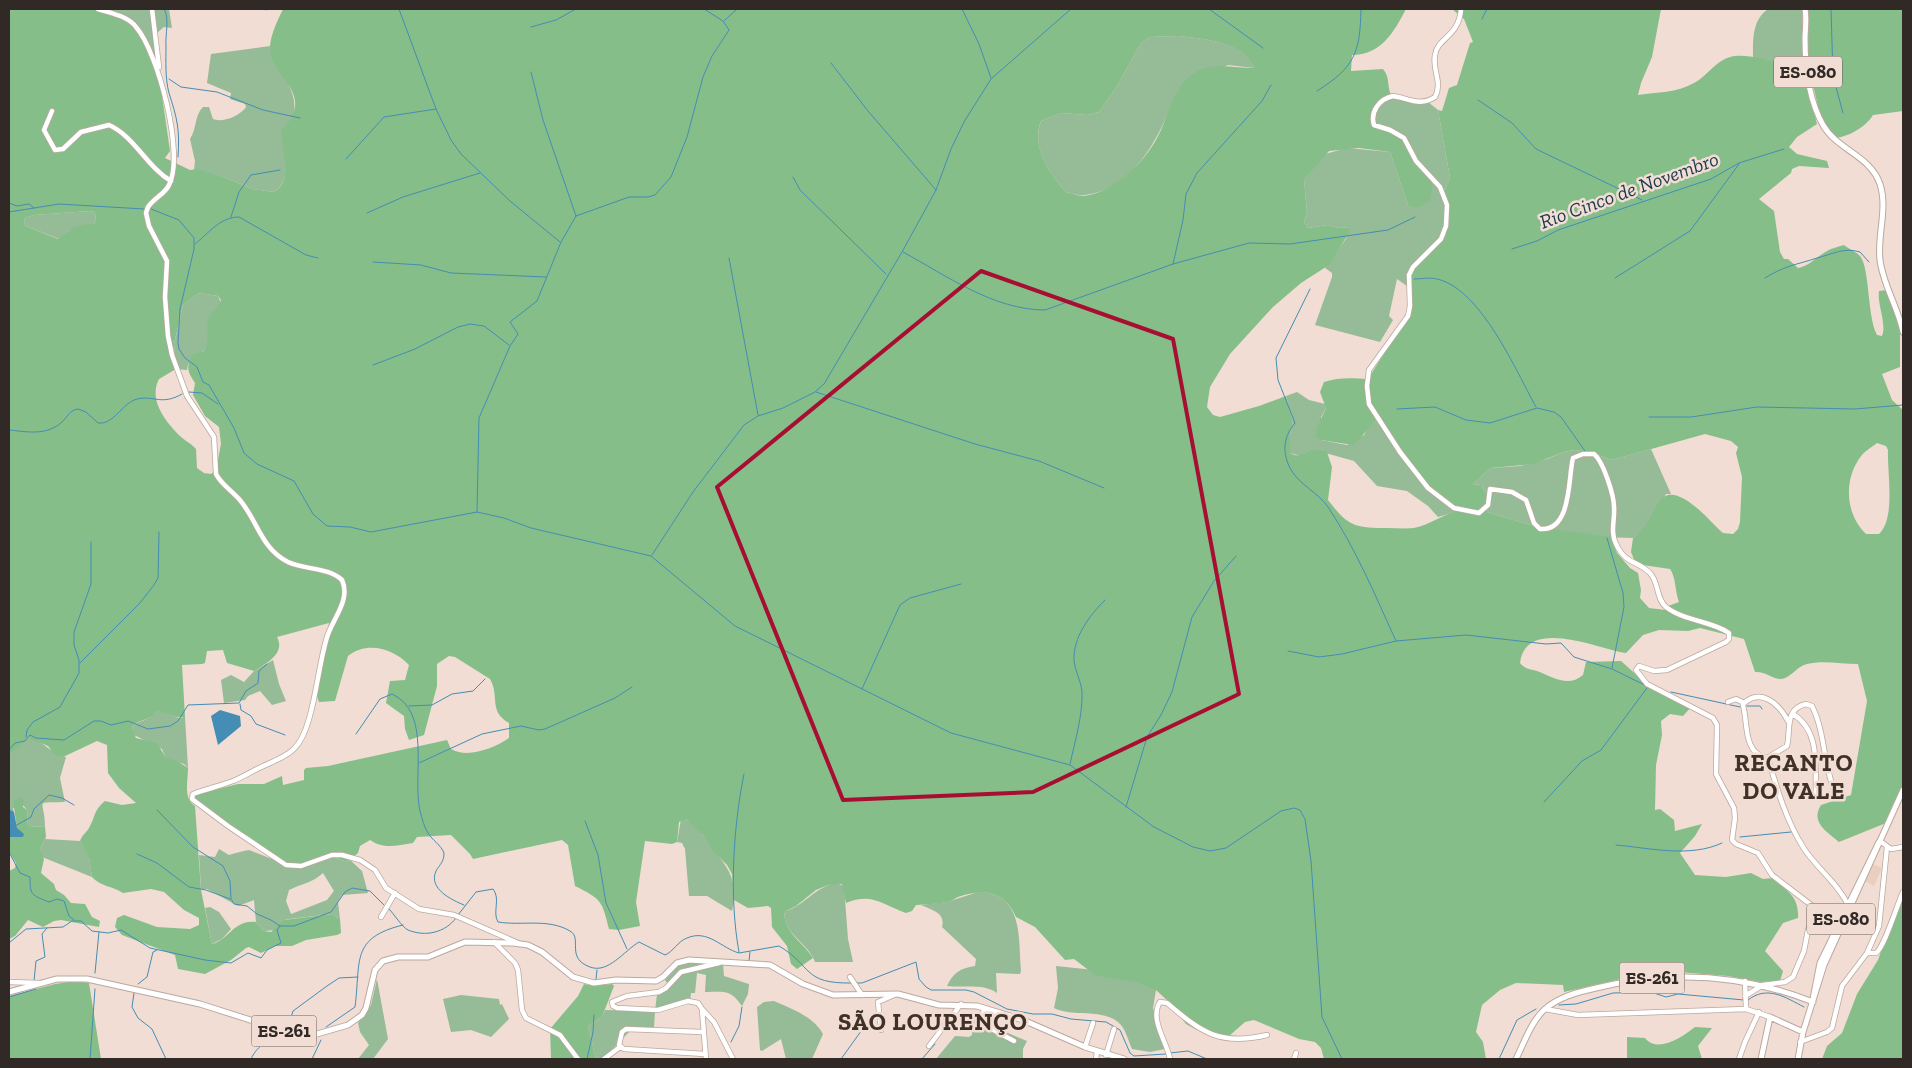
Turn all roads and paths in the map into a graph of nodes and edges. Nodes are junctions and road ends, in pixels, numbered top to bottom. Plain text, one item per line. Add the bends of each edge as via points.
1 (98, 9) edge
2 (152, 9) edge
3 (1461, 9) edge
4 (1805, 9) edge
5 (159, 72) junction
6 (52, 111) dead end
7 (171, 181) junction
8 (1903, 332) edge
9 (1728, 702) dead end
10 (1743, 704) junction
11 (1793, 714) junction
12 (1788, 721) junction
13 (1768, 758) junction
14 (1903, 790) edge
15 (1816, 792) dead end
16 (1836, 795) dead end
17 (1880, 841) junction
18 (1887, 847) junction
19 (1903, 847) edge
20 (1903, 892) edge
21 (395, 893) junction
22 (1848, 905) junction
23 (381, 917) dead end
24 (494, 942) junction
25 (520, 944) junction
26 (1868, 953) junction
27 (722, 962) junction
28 (851, 979) dead end
29 (1746, 981) junction
30 (9, 982) edge
31 (39, 983) junction
32 (1763, 986) junction
33 (9, 992) edge
34 (862, 994) junction
35 (898, 994) junction
36 (1746, 999) junction
37 (1813, 1002) junction
38 (961, 1004) junction
39 (984, 1008) junction
40 (702, 1009) junction
41 (1545, 1009) junction
42 (1746, 1009) junction
43 (1759, 1012) junction
44 (1570, 1014) junction
45 (1770, 1017) junction
46 (1569, 1021) dead end
47 (1093, 1023) dead end
48 (1114, 1029) dead end
49 (880, 1030) dead end
50 (702, 1032) junction
51 (1803, 1032) junction
52 (1267, 1035) dead end
53 (1014, 1041) dead end
54 (1800, 1042) junction
55 (929, 1046) dead end
56 (620, 1047) junction
57 (1085, 1047) junction
58 (1097, 1052) junction
59 (675, 1053) junction
60 (1296, 1053) dead end
61 (1106, 1055) junction
62 (706, 1057) edge
63 (1170, 1058) edge
64 (578, 1059) edge
65 (604, 1059) edge
66 (675, 1059) edge
67 (733, 1059) edge
68 (1096, 1059) edge
69 (1124, 1059) edge
70 (1294, 1059) edge
71 (1516, 1059) edge
72 (1739, 1059) edge
73 (1761, 1059) edge
74 (1798, 1059) edge

1 - 5 street via 134,24
2 - 5 street
3 - 32 street via 1457,26 1435,55 1439,80 1435,97 1419,102 1393,96 1382,101 1375,111 1374,125 1404,138 1416,161 1440,188 1447,205 1447,218 1441,240 1409,275 1408,316 1369,370 1370,404 1400,452 1428,488 1446,503 1465,512 1482,512 1488,505 1488,490 1493,488 1521,496 1529,506 1536,526 1548,529 1556,523 1565,507 1573,458 1583,454 1597,456 1612,493 1613,534 1623,556 1650,574 1666,607 1696,622 1727,631 1730,636 1726,642 1667,670 1654,671 1637,666 1638,674 1647,684 1708,713 1718,725 1716,774 1734,808 1732,840 1758,853 1772,875 1814,906 1816,911 1796,973 1790,980
4 - 8 main road, ES-080 via 1806,63 1817,111 1828,132 1868,164 1879,182 1883,206 1881,269
5 - 7 street via 165,91 173,154
6 - 7 street via 44,130 56,150 63,149 81,132 109,125
7 - 21 street via 166,191 152,201 146,213 166,261 168,336 180,380 195,412 214,437 214,467 219,480 240,499 270,548 288,562 336,575 342,580 345,591 317,674 310,717 294,750 277,762 195,793 191,798 286,865 301,866 332,855 351,857 372,866 386,888
9 - 10 street via 1738,700
10 - 12 street via 1748,699 1763,696 1771,700
10 - 13 street via 1750,742 1756,753
11 - 12 street
11 - 15 street via 1813,739
11 - 16 street via 1803,704 1810,704 1814,710
12 - 13 street via 1787,746
13 - 22 street via 1785,813 1803,847
14 - 17 main road, ES-080
17 - 18 street
17 - 22 main road, ES-080
17 - 37 main road, ES-080 via 1824,965
18 - 19 street via 1894,850
18 - 26 street via 1879,926
20 - 26 street via 1883,946 1876,953
21 - 23 street
21 - 25 street via 418,909 454,915
22 - 37 main road, ES-080 via 1819,967
24 - 25 main road, ES-261
24 - 31 main road, ES-261 via 465,942 428,957 398,957 383,961 375,970 362,1015 348,1025 310,1036 200,1004 87,979 67,978
24 - 64 street via 518,970 522,1010 526,1018 560,1036
25 - 27 main road, ES-261 via 542,952 573,977 594,983 656,981 682,961
26 - 54 street via 1844,982 1830,1031
27 - 34 main road, ES-261 via 770,965 817,990 842,996
27 - 40 street via 688,968 659,992 615,999 612,1004 615,1007 658,1010 693,1001
28 - 34 street
29 - 32 main road, ES-261
29 - 36 street
29 - 41 main road, ES-261 via 1648,978 1577,993
30 - 31 street
31 - 33 main road, ES-261
32 - 36 street
32 - 37 main road, ES-261
34 - 35 main road, ES-261
35 - 38 main road, ES-261 via 934,1004
35 - 49 street via 878,1002
36 - 42 street
37 - 51 main road
38 - 39 main road, ES-261
38 - 55 street
39 - 53 street via 986,1026
39 - 57 main road, ES-261 via 1023,1020
40 - 50 street
40 - 67 street via 714,1022
41 - 44 street
41 - 71 main road, ES-261
42 - 43 street
42 - 44 street
43 - 45 street
43 - 72 street
44 - 46 street
45 - 51 main road
45 - 73 main road
47 - 57 street
48 - 61 street
50 - 56 street via 626,1029 622,1032
50 - 62 street
51 - 54 main road
52 - 63 street via 1249,1040 1224,1039 1202,1030 1162,1002 1158,1006 1158,1022
54 - 74 main road
56 - 59 street
56 - 65 street
57 - 58 main road, ES-261
58 - 61 main road, ES-261
58 - 68 street
59 - 62 street
59 - 66 street
60 - 70 street
61 - 69 main road, ES-261

